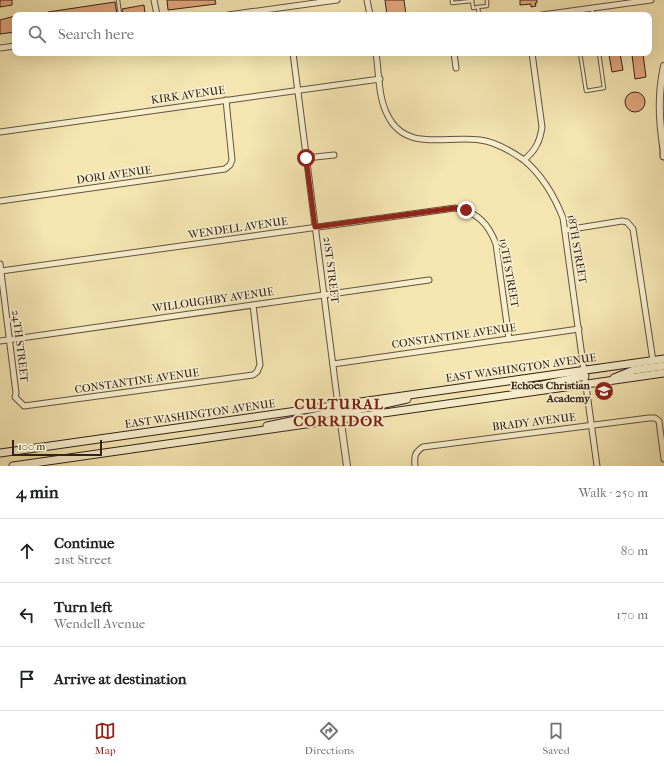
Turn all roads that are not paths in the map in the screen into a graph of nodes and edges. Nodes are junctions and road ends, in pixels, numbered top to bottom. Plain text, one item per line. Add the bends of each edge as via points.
1 (118, 0) edge
2 (154, 0) edge
3 (337, 0) edge
4 (367, 0) edge
5 (452, 0) edge
6 (472, 0) edge
7 (486, 0) edge
8 (651, 0) edge
9 (478, 8) junction
10 (592, 8) junction
11 (120, 12) edge
12 (156, 12) edge
13 (250, 12) edge
14 (369, 12) edge
15 (479, 12) edge
16 (578, 12) edge
17 (593, 12) edge
18 (12, 46) edge
19 (0, 48) edge
20 (292, 56) edge
21 (376, 56) edge
22 (454, 56) edge
23 (532, 56) edge
24 (580, 56) edge
25 (599, 56) edge
26 (664, 66) edge
27 (456, 68) dead end
28 (380, 79) junction
29 (297, 90) junction
30 (226, 100) junction
31 (0, 132) edge
32 (663, 144) edge
33 (334, 155) dead end
34 (664, 156) edge
35 (306, 158) junction
36 (524, 160) junction
37 (0, 201) edge
38 (478, 216) joint
39 (315, 227) junction
40 (566, 230) junction
41 (0, 264) edge
42 (1, 271) edge
43 (429, 280) dead end
44 (324, 295) junction
45 (253, 305) junction
46 (579, 329) junction
47 (509, 339) junction
48 (9, 340) junction
49 (0, 341) edge
50 (664, 359) edge
51 (653, 361) junction
52 (333, 364) junction
53 (664, 366) edge
54 (584, 373) junction
55 (664, 373) edge
56 (609, 381) junction
57 (586, 384) junction
58 (487, 398) junction
59 (20, 404) joint
60 (339, 412) junction
61 (592, 425) junction
62 (0, 453) edge
63 (664, 459) edge
64 (13, 466) edge
65 (347, 466) edge
66 (415, 466) edge
67 (596, 466) edge

1 - 11 lane
2 - 12 street
3 - 13 street
4 - 14 street
5 - 6 lane via 452,3
6 - 9 lane via 473,8
7 - 9 lane via 487,6
8 - 10 street
9 - 15 lane
10 - 16 street
10 - 17 lane
18 - 19 street
20 - 29 street, 21ST STREET
21 - 28 street
22 - 27 street
23 - 36 street via 542,127 535,151
24 - 25 lane via 586,91 604,88
26 - 32 street via 658,111
28 - 29 street, KIRK AVENUE
28 - 36 street, 18TH STREET via 387,114 397,129 409,137 423,141 458,138 481,140
29 - 30 street, KIRK AVENUE
29 - 35 street, 21ST STREET
30 - 31 street, KIRK AVENUE
30 - 37 street, DORI AVENUE via 232,160 224,169
32 - 34 main road
33 - 35 street
35 - 39 street, 21ST STREET
36 - 40 street, 18TH STREET via 544,180 555,198
38 - 39 street, WENDELL AVENUE via 455,208
38 - 47 street, 19TH STREET via 491,231 496,244
39 - 42 street, WENDELL AVENUE
39 - 44 street, 21ST STREET
40 - 46 street, 18TH STREET
40 - 51 street via 622,221 631,224
41 - 42 street, 24TH STREET
42 - 48 street, 24TH STREET
43 - 44 street, WILLOUGHBY AVENUE
44 - 45 street, WILLOUGHBY AVENUE
44 - 52 street, 21ST STREET
45 - 48 street, WILLOUGHBY AVENUE
45 - 59 street, CONSTANTINE AVENUE via 260,365 253,375 24,406
46 - 47 street, CONSTANTINE AVENUE
46 - 54 street, 18TH STREET
47 - 52 street, CONSTANTINE AVENUE
48 - 49 street, WILLOUGHBY AVENUE
48 - 59 street, 24TH STREET via 15,397
50 - 51 main road, EAST WASHINGTON AVENUE
51 - 54 main road, EAST WASHINGTON AVENUE
52 - 60 street, 21ST STREET
53 - 56 main road via 630,371
54 - 57 street, 18TH STREET
54 - 58 main road
54 - 60 main road, EAST WASHINGTON AVENUE via 426,393 394,403
55 - 56 main road, EAST WASHINGTON AVENUE
56 - 57 main road, EAST WASHINGTON AVENUE
57 - 58 main road, EAST WASHINGTON AVENUE
57 - 61 street, 18TH STREET
58 - 60 main road, EAST WASHINGTON AVENUE
60 - 62 main road, EAST WASHINGTON AVENUE
60 - 64 main road, EAST WASHINGTON AVENUE via 250,432
60 - 65 street, 21ST STREET
61 - 63 street, BRADY AVENUE via 655,418 659,421
61 - 66 street, BRADY AVENUE via 423,447 416,452
61 - 67 street, 18TH STREET

